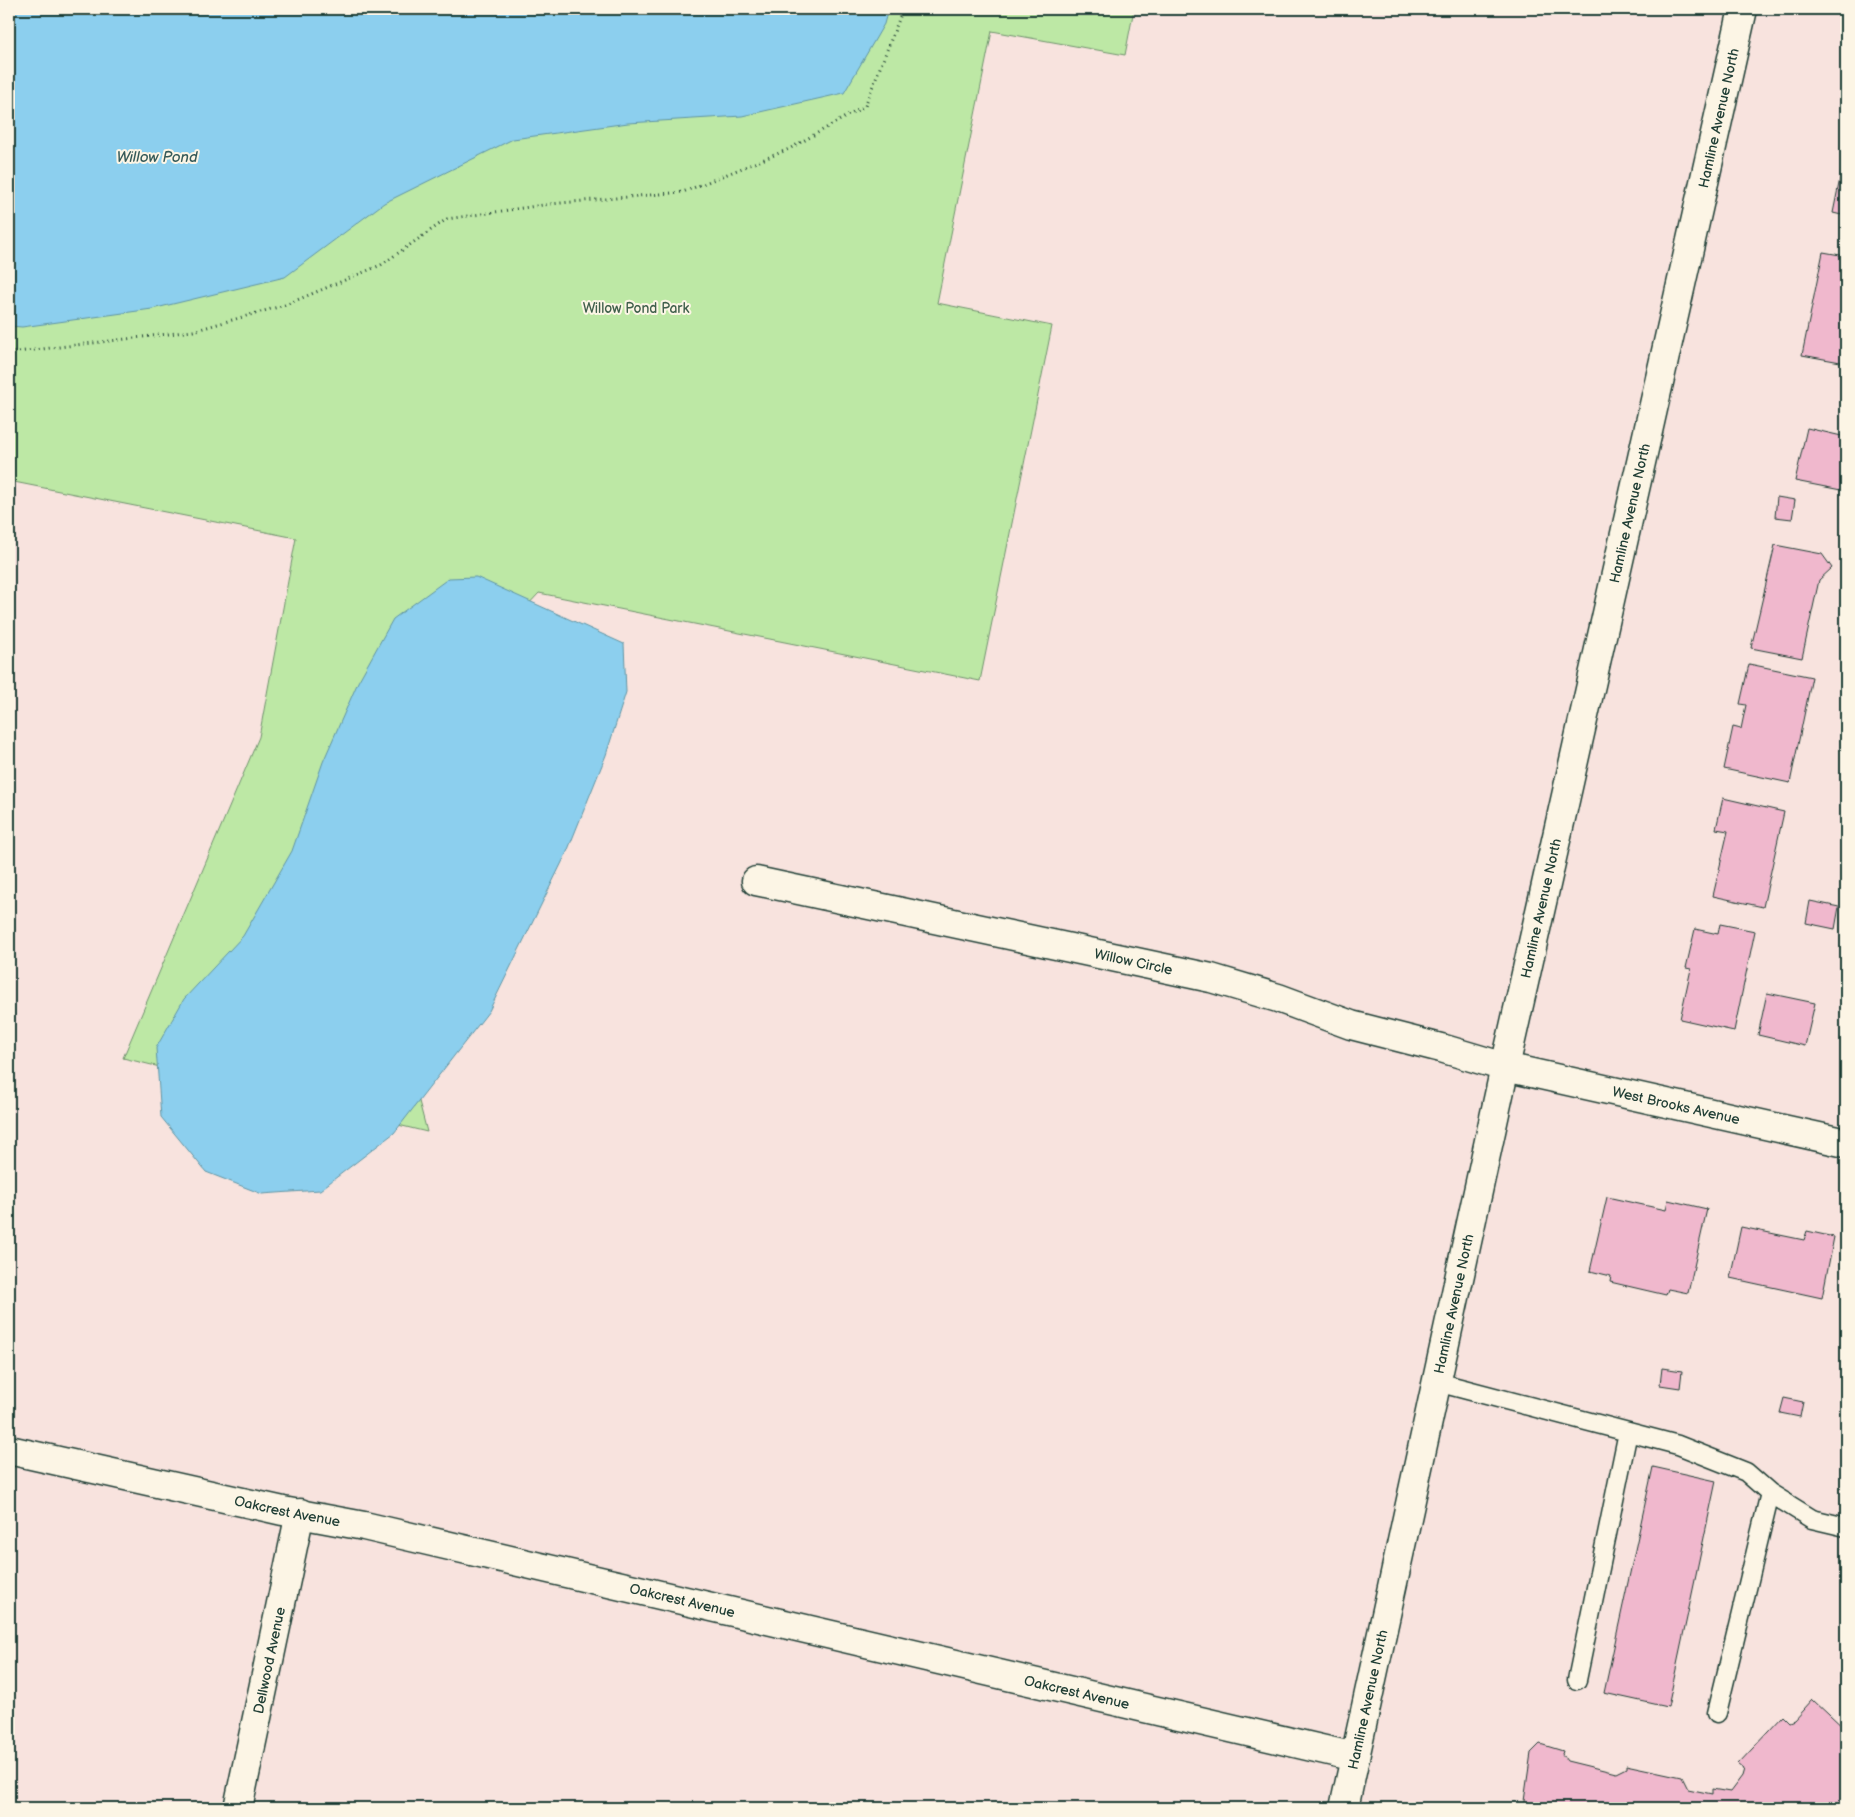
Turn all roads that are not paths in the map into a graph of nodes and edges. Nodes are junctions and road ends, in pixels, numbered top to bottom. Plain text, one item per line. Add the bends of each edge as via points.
1 (1743, 9) edge
2 (756, 881) dead end
3 (1505, 1067) junction
4 (1846, 1143) edge
5 (1437, 1382) junction
6 (1628, 1432) junction
7 (9, 1450) edge
8 (1770, 1493) junction
9 (300, 1513) junction
10 (1846, 1527) edge
11 (1577, 1680) dead end
12 (1717, 1713) dead end
13 (1355, 1757) junction
14 (238, 1808) edge
15 (1344, 1808) edge

1 - 3 street, Hamline Avenue North
2 - 3 street, Willow Circle via 1211,978 1351,1025
3 - 4 street, West Brooks Avenue
3 - 5 street, Hamline Avenue North
5 - 6 lane
5 - 13 street, Hamline Avenue North
6 - 8 lane via 1678,1445 1746,1472
6 - 11 lane
7 - 9 street, Oakcrest Avenue
8 - 10 lane via 1812,1520
8 - 12 lane
9 - 13 street, Oakcrest Avenue
9 - 14 street, Dellwood Avenue
13 - 15 street, Hamline Avenue North

